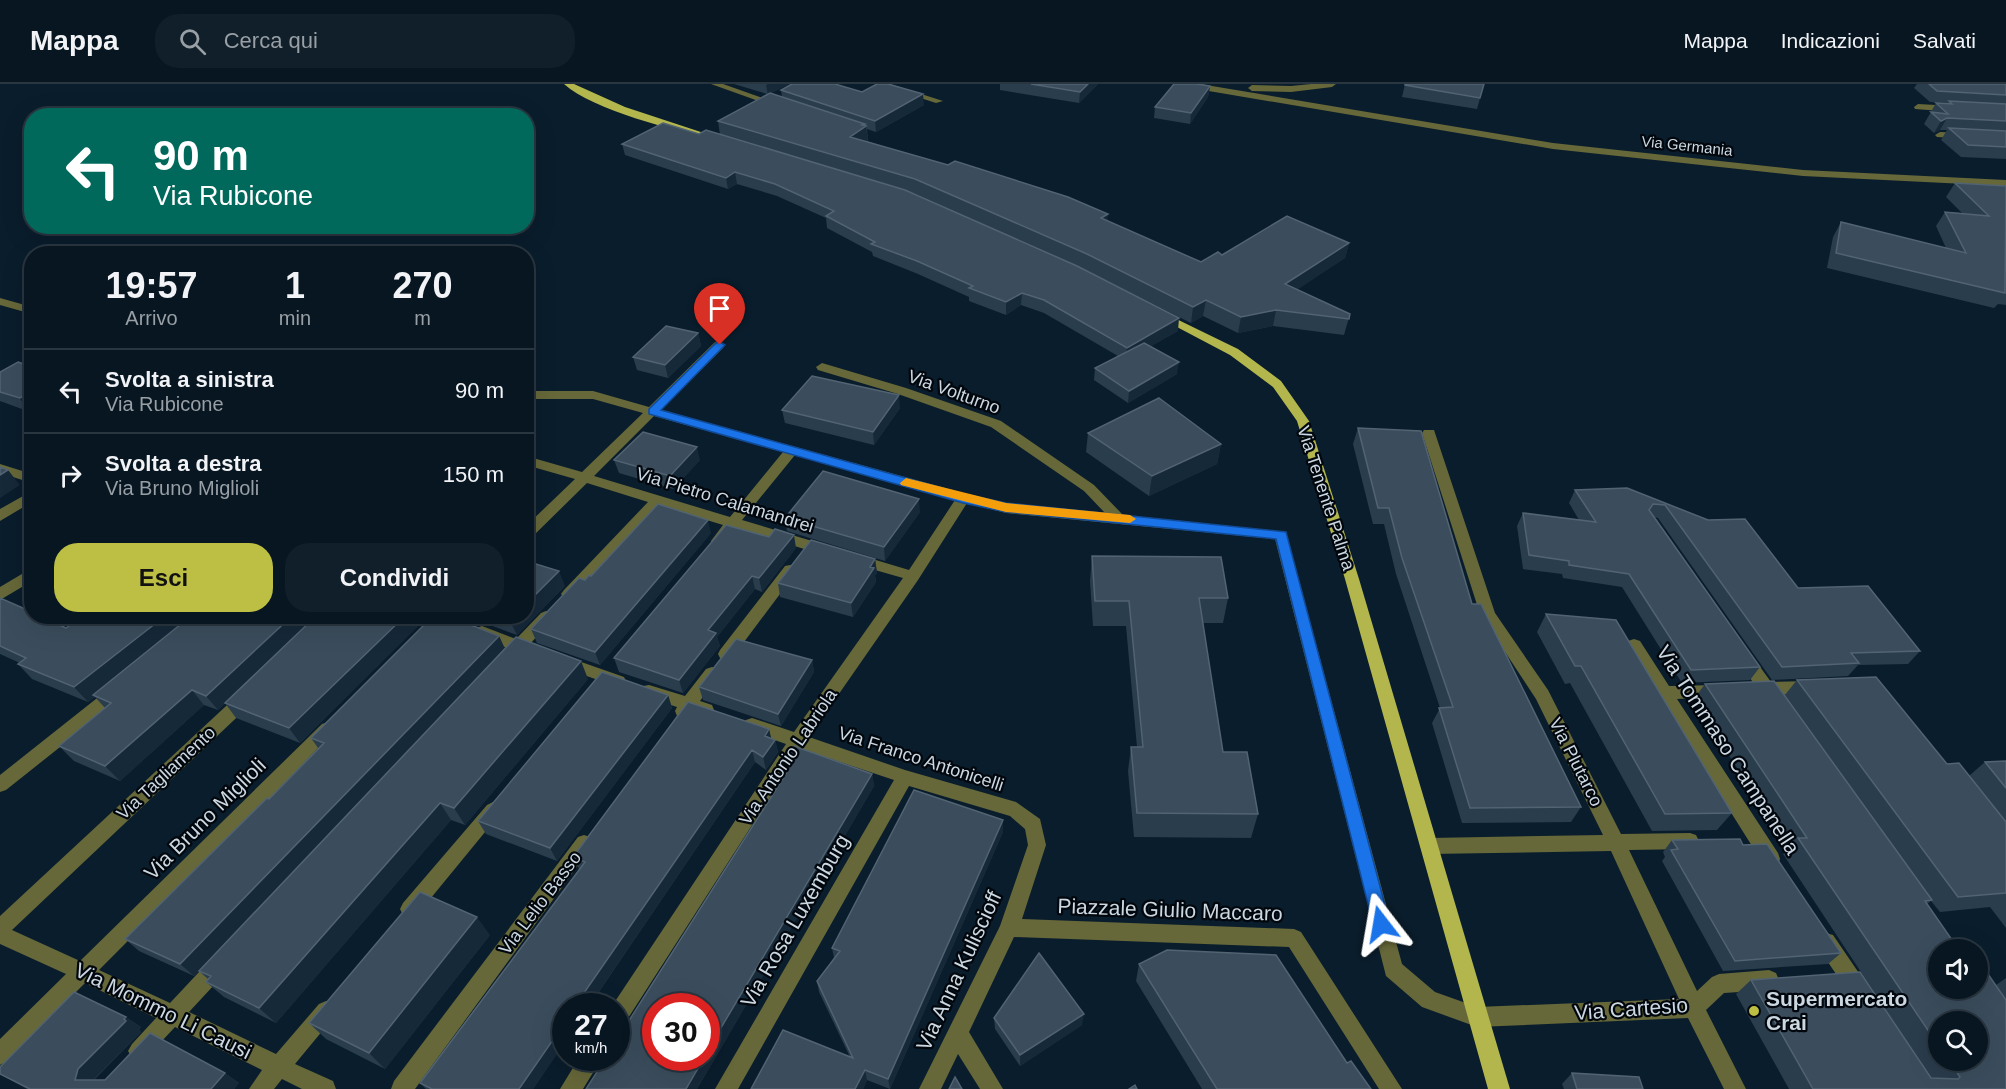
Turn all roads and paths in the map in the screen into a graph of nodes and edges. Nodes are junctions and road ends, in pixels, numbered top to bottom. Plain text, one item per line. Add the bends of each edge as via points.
1 (568, 84) edge
2 (715, 84) edge
3 (881, 84) edge
4 (1185, 84) edge
5 (1332, 84) edge
6 (1305, 87) junction
7 (1291, 89) junction
8 (939, 101) dead end
9 (1283, 101) junction
10 (1918, 107) dead end
11 (788, 108) edge
12 (1962, 109) edge
13 (1367, 116) junction
14 (1940, 135) edge
15 (2006, 138) edge
16 (730, 143) edge
17 (2006, 183) edge
18 (0, 301) edge
19 (24, 308) edge
20 (1153, 310) edge
21 (720, 345) dead end
22 (822, 367) dead end
23 (534, 395) edge
24 (653, 412) junction
25 (1429, 433) dead end
26 (791, 451) junction
27 (534, 462) edge
28 (0, 468) edge
29 (24, 477) edge
30 (585, 478) junction
31 (963, 498) junction
32 (24, 500) edge
33 (658, 500) junction
34 (0, 516) edge
35 (1118, 518) junction
36 (733, 523) junction
37 (534, 527) edge
38 (809, 545) junction
39 (710, 550) edge
40 (913, 576) junction
41 (24, 578) edge
42 (0, 595) edge
43 (463, 625) edge
44 (1733, 640) edge
45 (1634, 645) edge
46 (519, 646) junction
47 (619, 658) edge
48 (502, 663) edge
49 (604, 676) junction
50 (128, 682) edge
51 (1823, 686) edge
52 (255, 689) edge
53 (1767, 689) junction
54 (1665, 693) junction
55 (589, 694) edge
56 (688, 704) junction
57 (1781, 708) edge
58 (341, 716) edge
59 (674, 723) edge
60 (798, 740) junction
61 (905, 777) junction
62 (0, 785) edge
63 (506, 794) edge
64 (1016, 810) joint
65 (595, 829) edge
66 (1735, 840) edge
67 (1759, 840) junction
68 (1711, 841) edge
69 (1616, 842) junction
70 (1429, 846) junction
71 (1784, 878) edge
72 (400, 921) edge
73 (1815, 926) edge
74 (1009, 928) junction
75 (0, 929) edge
76 (0, 934) edge
77 (237, 946) edge
78 (83, 972) junction
79 (1847, 974) junction
80 (1824, 976) edge
81 (1789, 978) edge
82 (340, 994) edge
83 (630, 998) edge
84 (1867, 1003) edge
85 (1694, 1008) junction
86 (173, 1015) junction
87 (1477, 1017) junction
88 (958, 1034) junction
89 (0, 1054) edge
90 (127, 1064) edge
91 (279, 1067) junction
92 (583, 1071) edge
93 (260, 1089) edge
94 (325, 1089) edge
95 (402, 1089) edge
96 (571, 1089) edge
97 (726, 1089) edge
98 (930, 1089) edge
99 (992, 1089) edge
100 (1391, 1089) edge
101 (1499, 1089) edge
102 (1735, 1089) edge

1 - 16 main road via 646,118
2 - 11 street
3 - 8 street
4 - 7 street
4 - 9 street
5 - 6 street
6 - 7 street
6 - 13 street
7 - 9 street
9 - 13 street
10 - 12 street
13 - 17 street, Via Germania via 1666,159 1803,173
14 - 15 street
18 - 19 street
20 - 70 main road, Via Tenente Palma via 1234,352 1277,384 1303,421
21 - 24 street
22 - 35 street, Via Volturno via 996,424 1089,488
23 - 24 street via 593,395
24 - 26 street
24 - 30 street
25 - 69 street, Via Plutarco via 1488,614 1542,695
26 - 31 street
26 - 36 street
27 - 30 street, Via Pietro Calamandrei
28 - 29 street
30 - 33 street, Via Pietro Calamandrei
30 - 37 street
31 - 35 street via 1006,508
31 - 40 street, Via Antonio Labriola
32 - 34 street
33 - 36 street, Via Pietro Calamandrei
33 - 46 street
35 - 87 street via 1281,535 1393,969 1429,1000
36 - 38 street, Via Pietro Calamandrei
36 - 39 street
38 - 40 street, Via Pietro Calamandrei
38 - 56 street
40 - 60 street, Via Antonio Labriola
41 - 42 street
43 - 46 street, Via Franco Antonicelli
44 - 53 street
45 - 54 street, Via Tommaso Campanella
46 - 48 street
46 - 49 street, Via Franco Antonicelli
47 - 49 street
49 - 55 street
49 - 56 street, Via Franco Antonicelli
50 - 62 street
51 - 53 street
52 - 75 street, Via Tagliamento
53 - 54 street
53 - 57 street
54 - 67 street, Via Tommaso Campanella
56 - 59 street
56 - 60 street, Via Franco Antonicelli
58 - 78 street, Via Bruno Miglioli
60 - 61 street, Via Franco Antonicelli
60 - 83 street, Via Antonio Labriola
61 - 64 street, Via Franco Antonicelli
61 - 97 street, Via Rosa Luxemburg
63 - 72 street
64 - 74 street, Via Anna Kuliscioff via 1034,825 1037,845
65 - 95 street, Via Lelio Basso
66 - 67 street
67 - 71 street, Via Tommaso Campanella
68 - 69 street
69 - 70 street
69 - 85 street, Via Plutarco
70 - 87 main road, Via Tenente Palma
73 - 79 street
74 - 88 street, Via Anna Kuliscioff
74 - 100 street, Piazzale Giulio Maccaro via 1294,938
76 - 78 street, Via Mommo Li Causi
77 - 86 street
78 - 86 street, Via Mommo Li Causi
78 - 89 street, Via Bruno Miglioli
79 - 80 street
79 - 84 street
81 - 85 street, Via Cartesio via 1719,984
82 - 91 street
85 - 87 street, Via Cartesio
85 - 102 street, Via Plutarco
86 - 90 street
86 - 91 street, Via Mommo Li Causi
87 - 101 main road, Via Tenente Palma
88 - 98 street, Via Anna Kuliscioff
88 - 99 street
91 - 93 street
91 - 94 street, Via Mommo Li Causi
92 - 96 street

